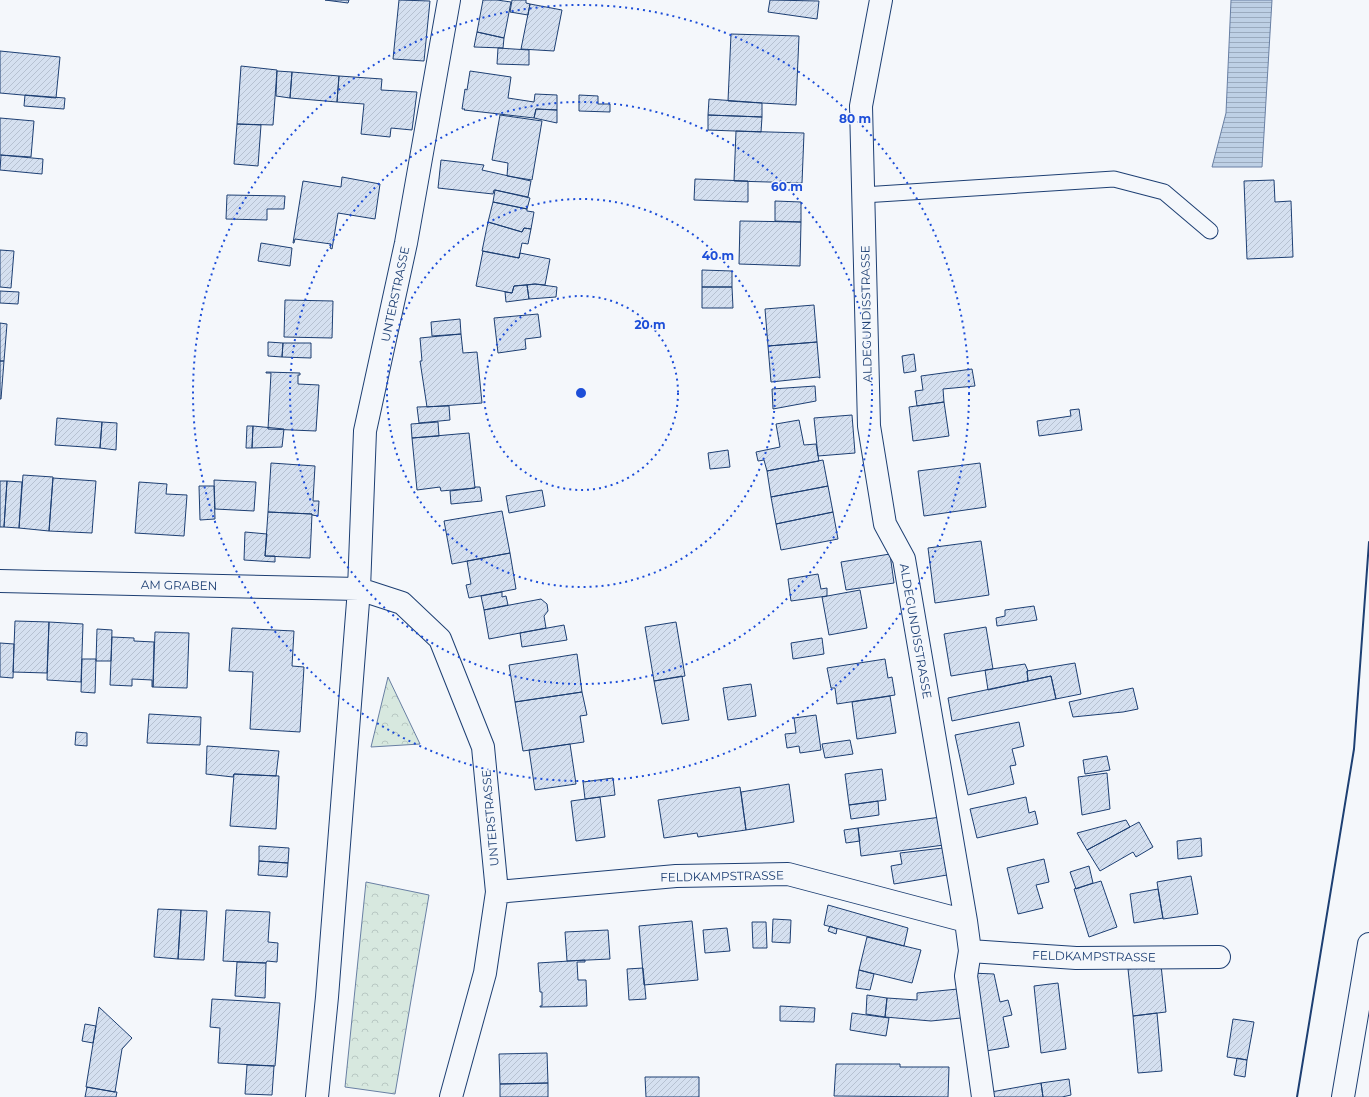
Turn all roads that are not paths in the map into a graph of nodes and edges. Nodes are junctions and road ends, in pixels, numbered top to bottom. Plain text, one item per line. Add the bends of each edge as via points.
1 (449, 0) edge
2 (881, 0) edge
3 (863, 195) junction
4 (1210, 231) dead end
5 (0, 581) edge
6 (359, 590) junction
7 (497, 892) junction
8 (966, 921) junction
9 (1369, 944) edge
10 (970, 951) junction
11 (1219, 957) dead end
12 (317, 1097) edge
13 (451, 1097) edge
14 (982, 1097) edge
15 (1343, 1097) edge

1 - 6 main road, UNTERSTRASSE via 406,242 365,431
2 - 3 main road, ALDEGUNDISSTRASSE via 861,106
3 - 4 lane via 1114,180 1164,192
3 - 8 main road, ALDEGUNDISSTRASSE via 869,426 885,524 904,559
5 - 6 main road, AM GRABEN
6 - 7 main road, UNTERSTRASSE via 402,603 440,639 483,747
6 - 12 main road, UNTERSTRASSE via 328,997
7 - 8 main road, FELDKAMPSTRASSE via 676,876 788,874
7 - 13 main road, UNTERSTRASSE via 485,974
8 - 10 main road, ALDEGUNDISSTRASSE
9 - 15 main road
10 - 11 main road, FELDKAMPSTRASSE via 1076,958
10 - 14 main road, ALDEGUNDISSTRASSE via 966,976

